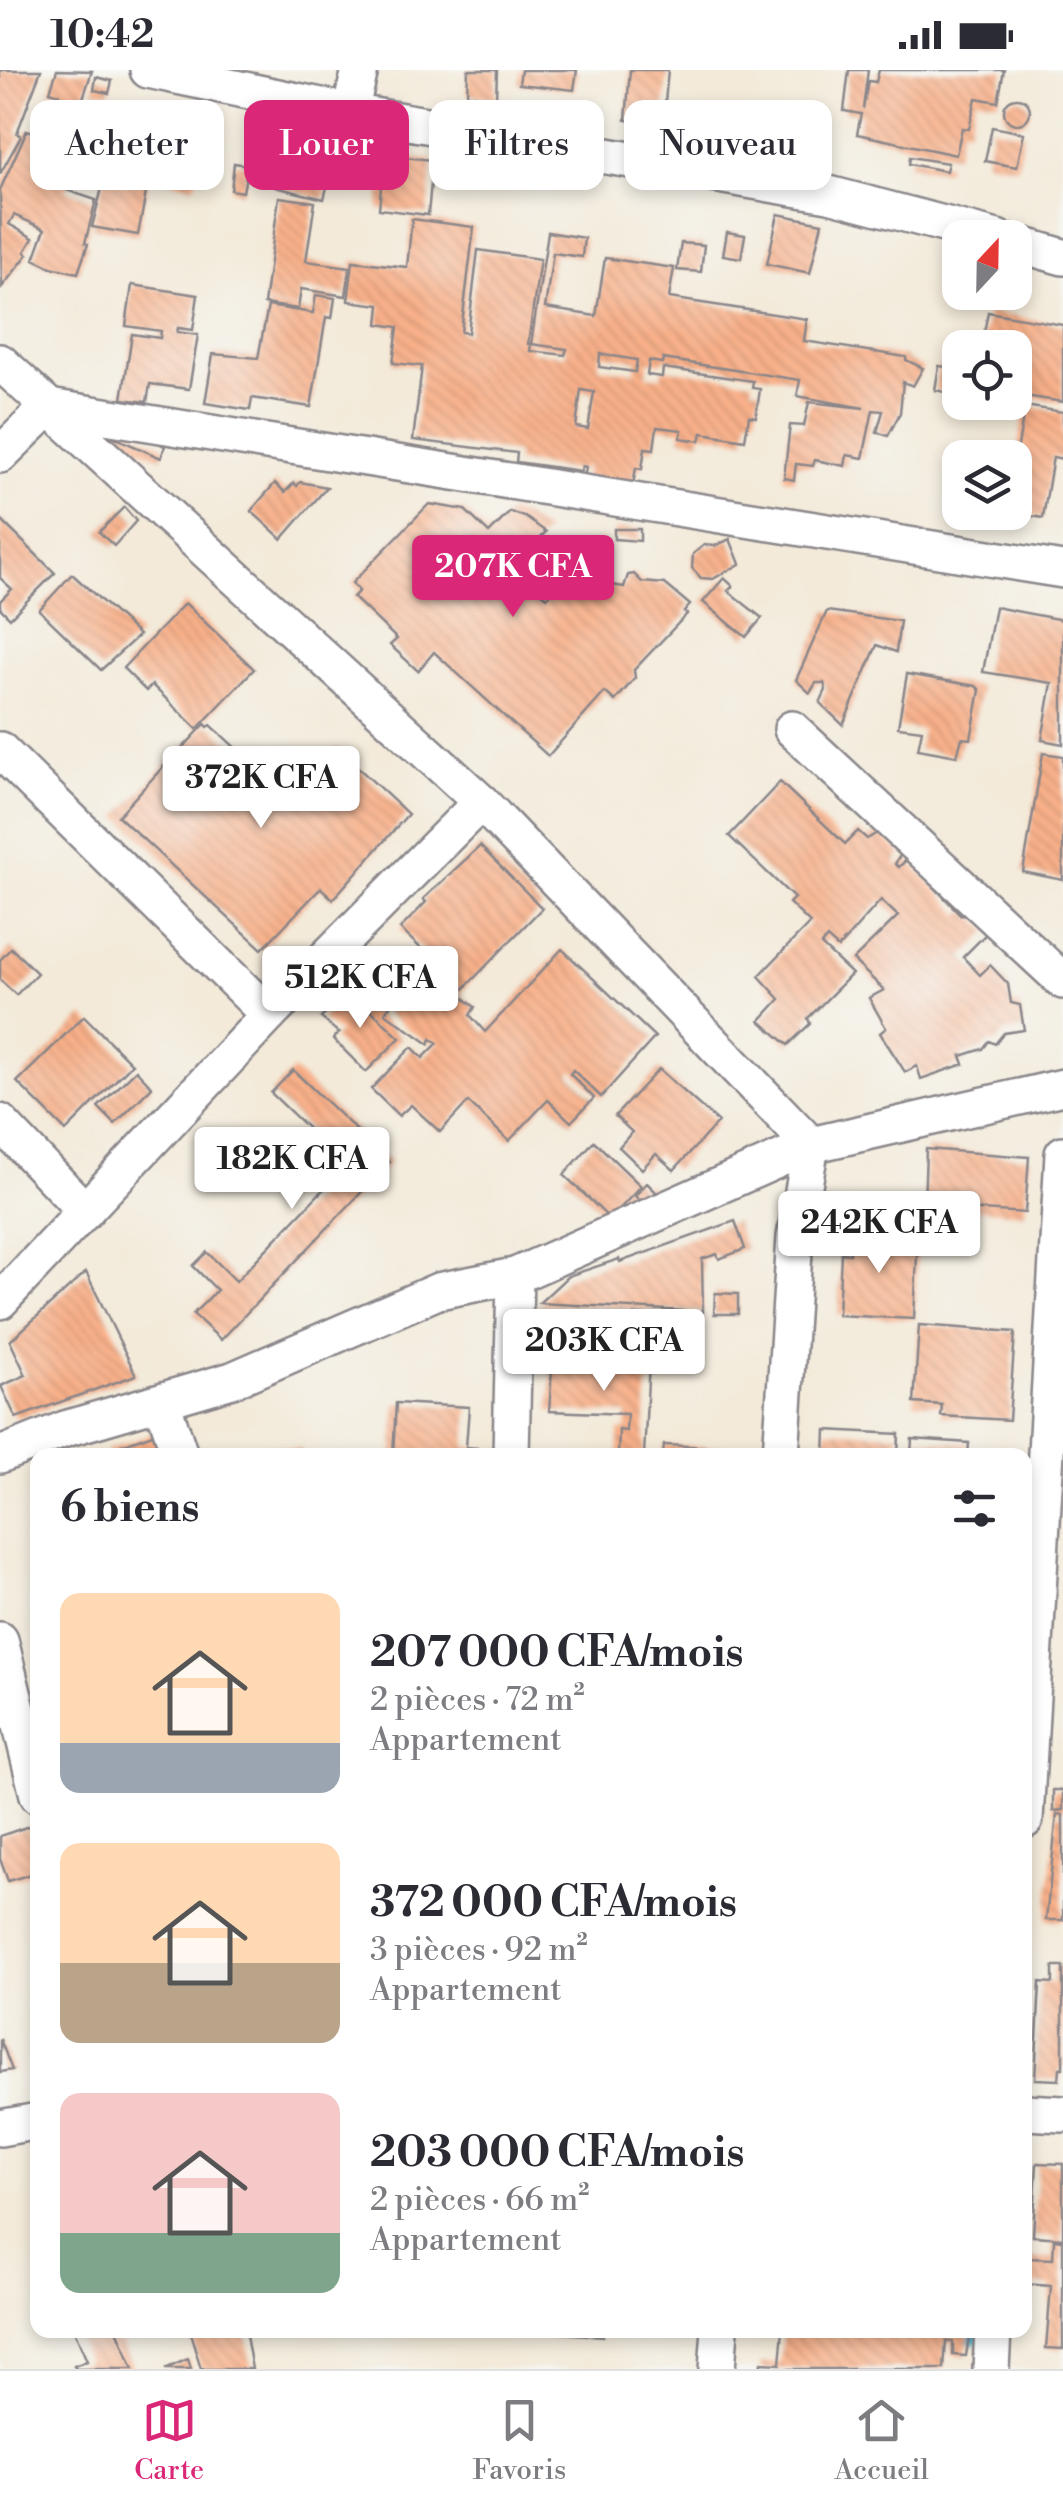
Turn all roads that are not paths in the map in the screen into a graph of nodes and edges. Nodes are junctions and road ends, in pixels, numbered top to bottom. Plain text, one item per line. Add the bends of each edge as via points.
1 (148, 70) edge
2 (360, 70) edge
3 (292, 100) edge
4 (353, 100) edge
5 (409, 122) edge
6 (942, 223) edge
7 (1032, 248) edge
8 (1063, 257) edge
9 (0, 362) edge
10 (49, 406) junction
11 (0, 455) edge
12 (1063, 570) edge
13 (792, 729) dead end
14 (0, 750) edge
15 (481, 802) junction
16 (1063, 981) edge
17 (269, 1016) junction
18 (1063, 1087) edge
19 (0, 1122) edge
20 (811, 1145) junction
21 (1063, 1154) edge
22 (85, 1212) junction
23 (515, 1276) junction
24 (0, 1302) edge
25 (162, 1402) junction
26 (178, 1448) edge
27 (511, 1448) edge
28 (781, 1448) edge
29 (0, 1455) edge
30 (0, 1640) edge
31 (1032, 1697) edge
32 (30, 1762) edge
33 (1032, 2112) edge
34 (1063, 2114) edge
35 (30, 2122) edge
36 (0, 2128) edge
37 (719, 2338) edge
38 (993, 2338) edge
39 (717, 2369) edge
40 (991, 2369) edge

1 - 3 street
2 - 4 street
5 - 6 street via 829,194
7 - 8 street
9 - 10 street
10 - 11 street
10 - 12 street
10 - 15 street
13 - 16 street
14 - 17 street
15 - 17 street
15 - 20 street
17 - 22 street
18 - 20 street
19 - 22 street
20 - 23 street
20 - 28 street via 795,1237
21 - 31 street
22 - 24 street
23 - 25 street via 438,1291 250,1372
23 - 27 street
25 - 26 street
25 - 29 street
30 - 32 street
33 - 34 street
35 - 36 street
37 - 39 street
38 - 40 street

